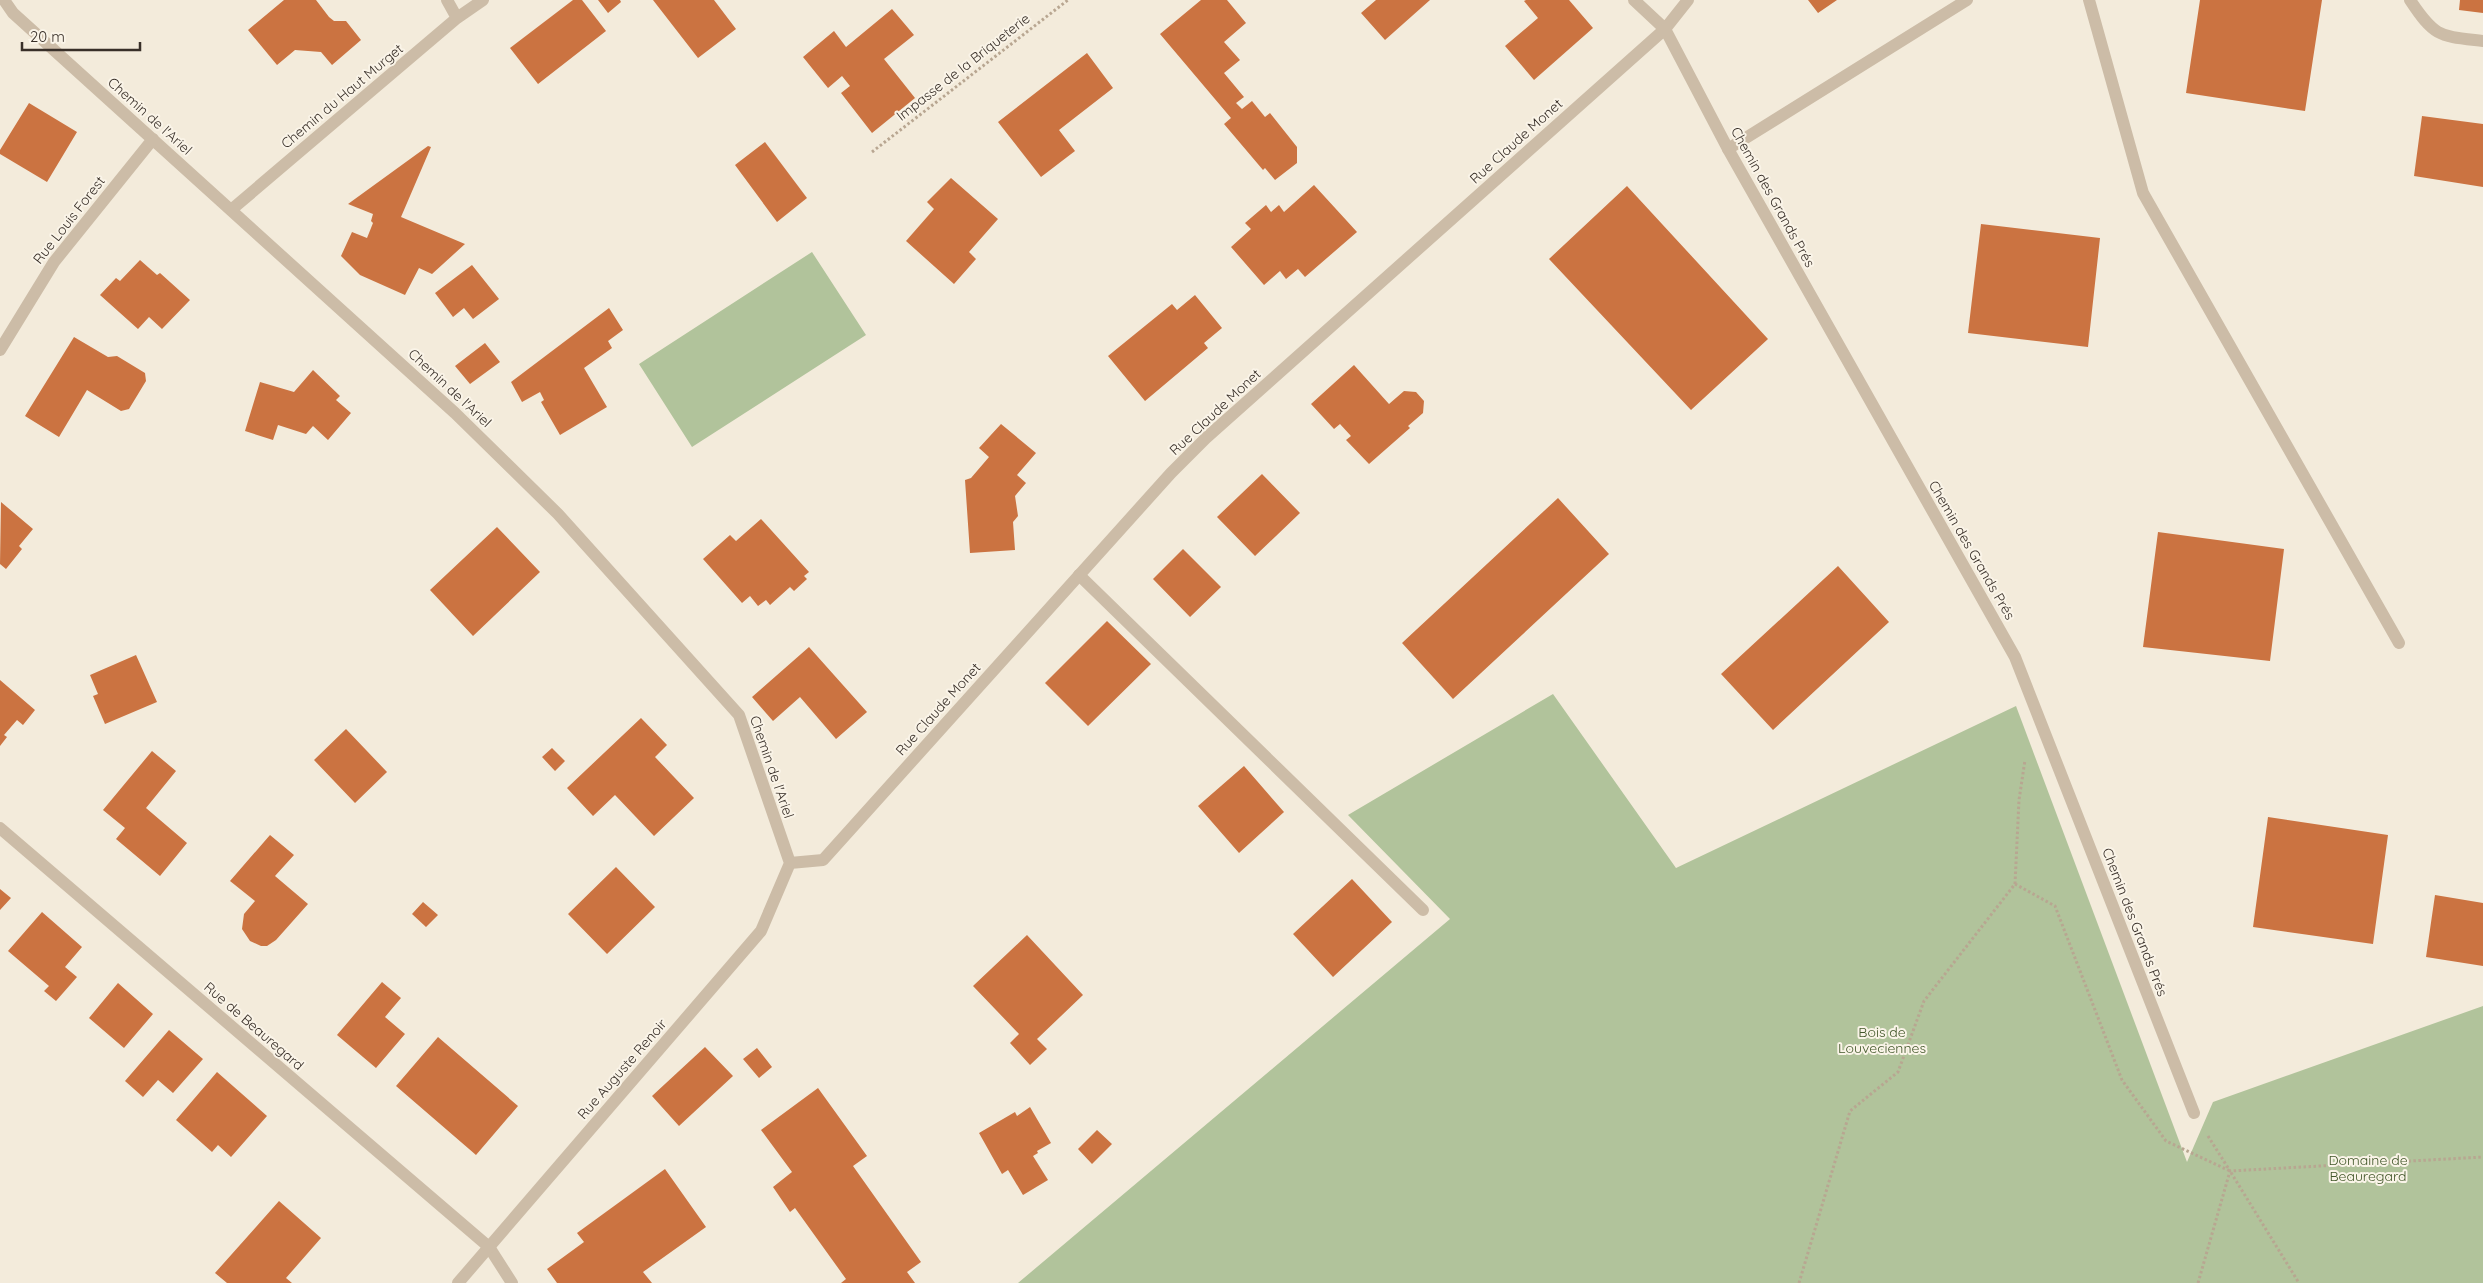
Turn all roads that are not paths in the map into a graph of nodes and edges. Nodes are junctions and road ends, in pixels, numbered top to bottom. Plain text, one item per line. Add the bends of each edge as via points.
1 (4, 0) edge
2 (447, 0) edge
3 (483, 0) edge
4 (1634, 0) edge
5 (1688, 0) edge
6 (1967, 0) edge
7 (2089, 0) edge
8 (2410, 0) edge
9 (456, 18) junction
10 (1665, 29) junction
11 (2483, 41) edge
12 (153, 139) junction
13 (1728, 149) junction
14 (231, 210) junction
15 (0, 350) edge
16 (1079, 574) junction
17 (2399, 643) dead end
18 (0, 828) edge
19 (790, 863) junction
20 (1423, 910) dead end
21 (2194, 1113) road end
22 (488, 1247) junction
23 (458, 1283) edge
24 (512, 1283) edge

1 - 12 street, Chemin de l'Ariel via 13,13
2 - 9 street
3 - 9 street, Chemin du Haut Murget
4 - 10 street, Chemin des Grands Prés
5 - 10 street, Rue Claude Monet
6 - 13 street
7 - 17 street via 2143,193
8 - 11 street via 2425,22 2444,37
9 - 14 street, Chemin du Haut Murget
10 - 13 street, Chemin des Grands Prés
10 - 16 street, Rue Claude Monet via 1206,438
12 - 14 street, Chemin de l'Ariel
12 - 15 street, Rue Louis Forest via 54,262
13 - 21 street, Chemin des Grands Prés via 2015,657
14 - 19 street, Chemin de l'Ariel via 455,412 558,514 739,715
16 - 19 street, Rue Claude Monet via 823,860
16 - 20 street
18 - 22 street, Rue de Beauregard
19 - 22 street, Rue Auguste Renoir via 761,931
22 - 23 street, Rue Auguste Renoir
22 - 24 street, Rue de Beauregard

